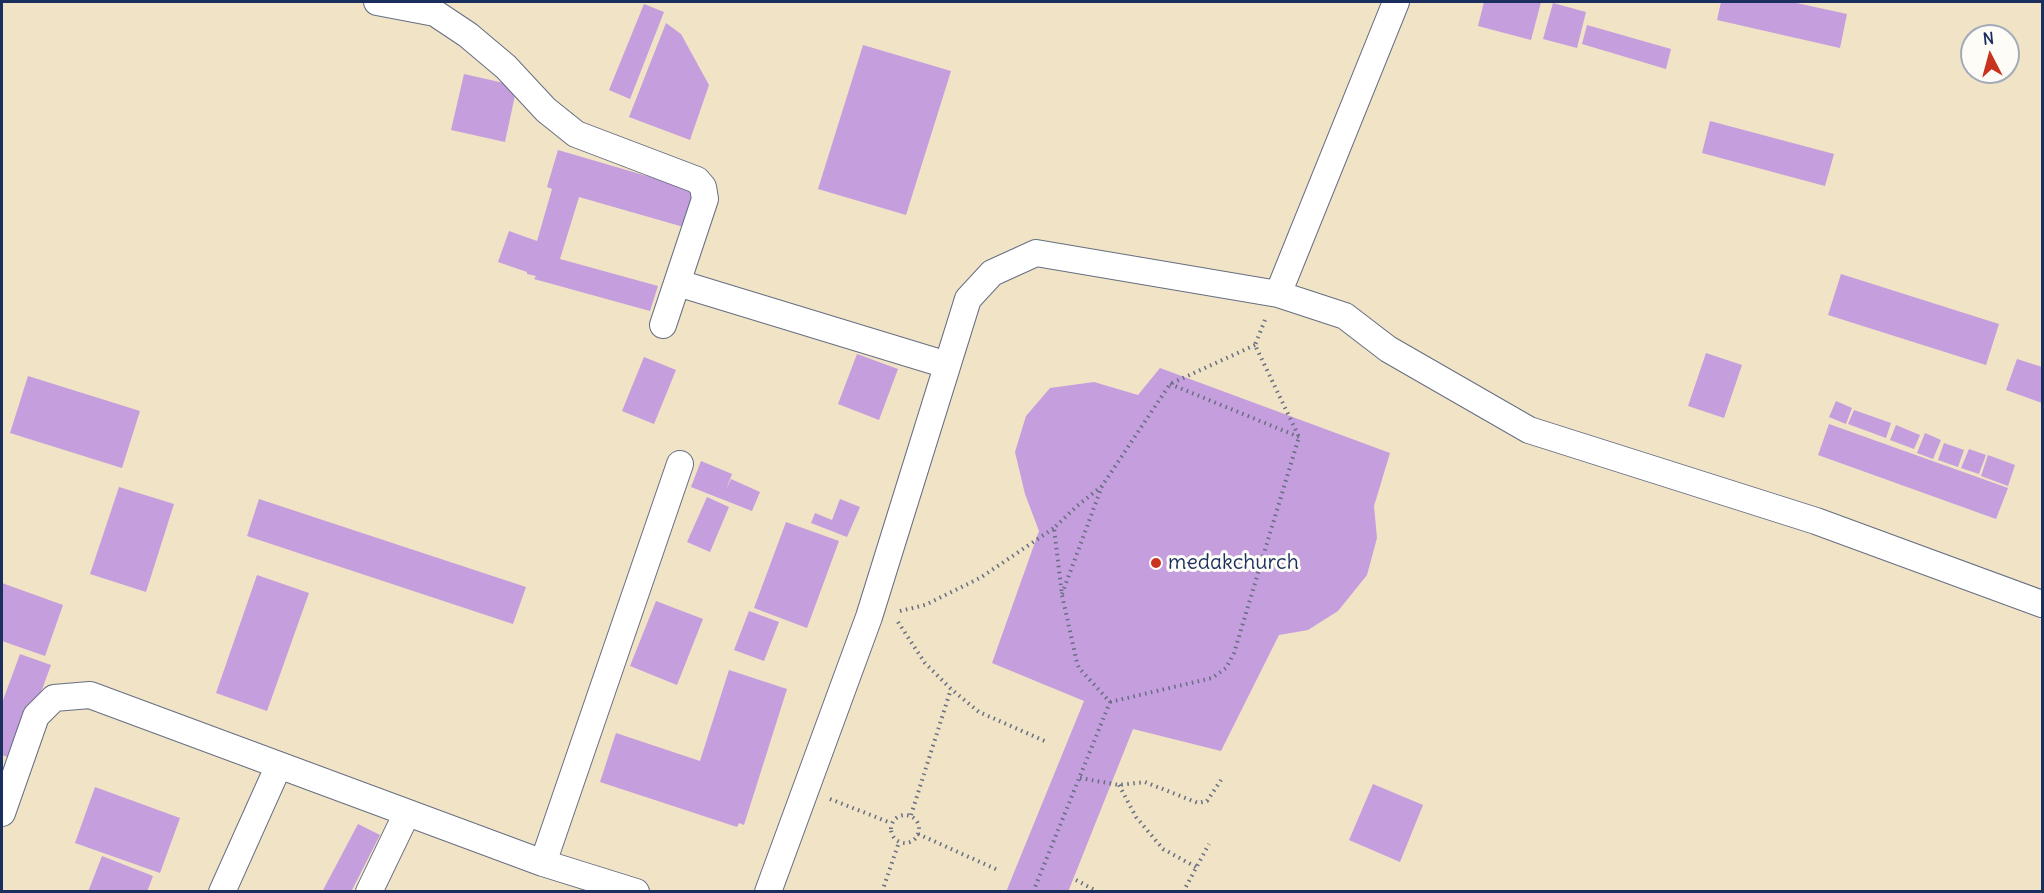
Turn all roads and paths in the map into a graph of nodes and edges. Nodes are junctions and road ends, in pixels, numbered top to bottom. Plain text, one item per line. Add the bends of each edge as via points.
1 (377, 2) edge
2 (1396, 2) edge
3 (678, 283) junction
4 (1278, 294) junction
5 (663, 325) dead end
6 (1259, 331) dead end
7 (1255, 345) junction
8 (946, 365) junction
9 (1170, 384) junction
10 (1299, 436) junction
11 (680, 464) dead end
12 (1102, 486) junction
13 (1054, 528) junction
14 (1062, 595) junction
15 (2043, 604) edge
16 (951, 689) junction
17 (1110, 702) junction
18 (1047, 742) dead end
19 (279, 765) junction
20 (1080, 778) junction
21 (1221, 780) dead end
22 (1119, 785) junction
23 (823, 796) dead end
24 (2, 813) edge
25 (407, 813) junction
26 (910, 815) junction
27 (891, 823) junction
28 (918, 834) junction
29 (899, 842) junction
30 (1209, 844) dead end
31 (543, 863) junction
32 (1196, 867) junction
33 (1000, 871) dead end
34 (1076, 880) dead end
35 (222, 891) edge
36 (369, 891) edge
37 (636, 891) edge
38 (768, 891) edge
39 (882, 891) edge
40 (1034, 891) edge
41 (1098, 891) edge
42 (1183, 891) edge

1 - 3 street via 435,13 468,34 576,134 698,180 704,187 705,199
2 - 4 street
3 - 5 street
3 - 8 street
4 - 8 street via 1036,253 992,273 968,299
4 - 15 street via 1345,316 1388,349 1529,430 1816,521
6 - 7 path
7 - 9 path
7 - 10 path
8 - 38 street via 869,617
9 - 10 path
9 - 12 path
10 - 17 path via 1234,653 1226,668 1212,678
11 - 31 street
12 - 13 path
12 - 14 path
13 - 14 path
13 - 16 path via 980,578 925,605 892,614 925,663
14 - 17 path via 1077,663
16 - 18 path via 979,712
16 - 26 path
17 - 20 path
19 - 24 street via 90,695 54,698 36,716
19 - 25 street
19 - 35 street
20 - 22 path
20 - 40 path
21 - 22 path via 1203,803 1145,782
22 - 32 path via 1136,818 1163,849
23 - 27 path
25 - 31 street
25 - 36 street
26 - 27 path via 903,814
26 - 28 path via 919,827
27 - 29 path via 892,837
28 - 29 path via 906,843
28 - 33 path
29 - 39 path
30 - 32 path
31 - 37 street
32 - 42 path
34 - 41 path

